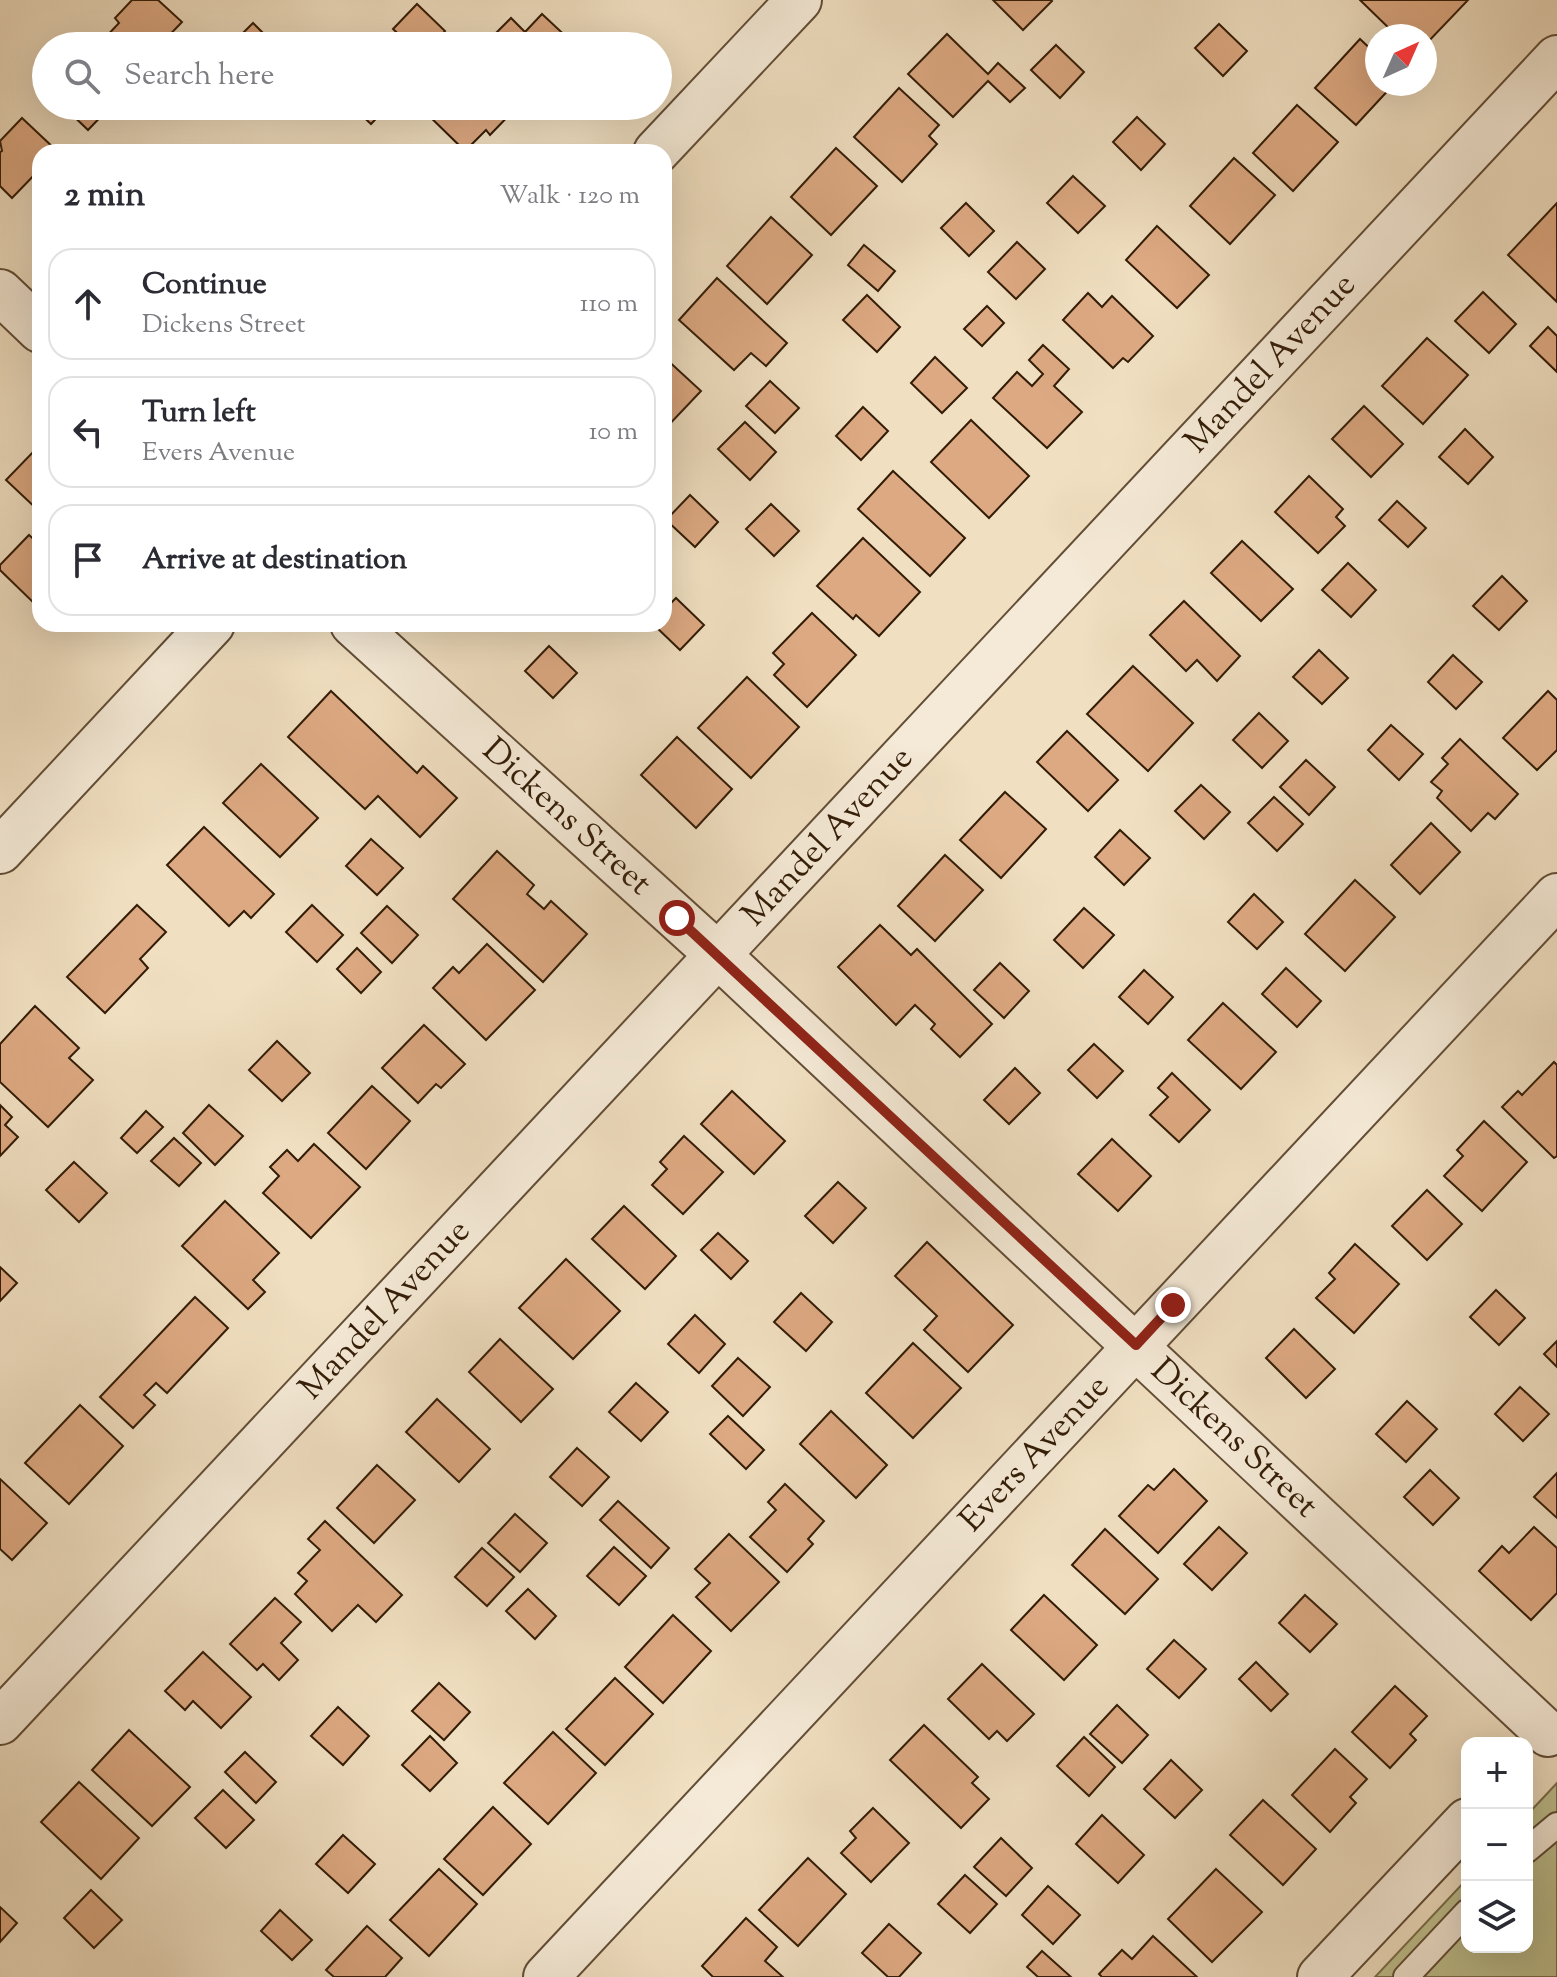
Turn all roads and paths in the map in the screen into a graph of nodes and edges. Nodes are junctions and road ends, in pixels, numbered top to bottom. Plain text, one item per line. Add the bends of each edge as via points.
1 (799, 0) edge
2 (1557, 58) edge
3 (664, 144) edge
4 (0, 292) edge
5 (32, 322) edge
6 (205, 632) edge
7 (362, 632) edge
8 (0, 851) edge
9 (1557, 896) edge
10 (718, 955) junction
11 (1136, 1345) junction
12 (0, 1722) edge
13 (1544, 1739) edge
14 (1557, 1825) edge
15 (1461, 1827) edge
16 (1533, 1845) edge
17 (1461, 1918) edge
18 (546, 1977) edge
19 (1320, 1977) edge
20 (1406, 1977) edge

1 - 3 street
2 - 10 street, Mandel Avenue
4 - 5 street
6 - 8 street
7 - 10 street, Dickens Street
9 - 11 street, Evers Avenue
10 - 11 street, Dickens Street
10 - 12 street, Mandel Avenue
11 - 13 street, Dickens Street
11 - 18 street, Evers Avenue
14 - 16 lane
15 - 19 street
17 - 20 lane

